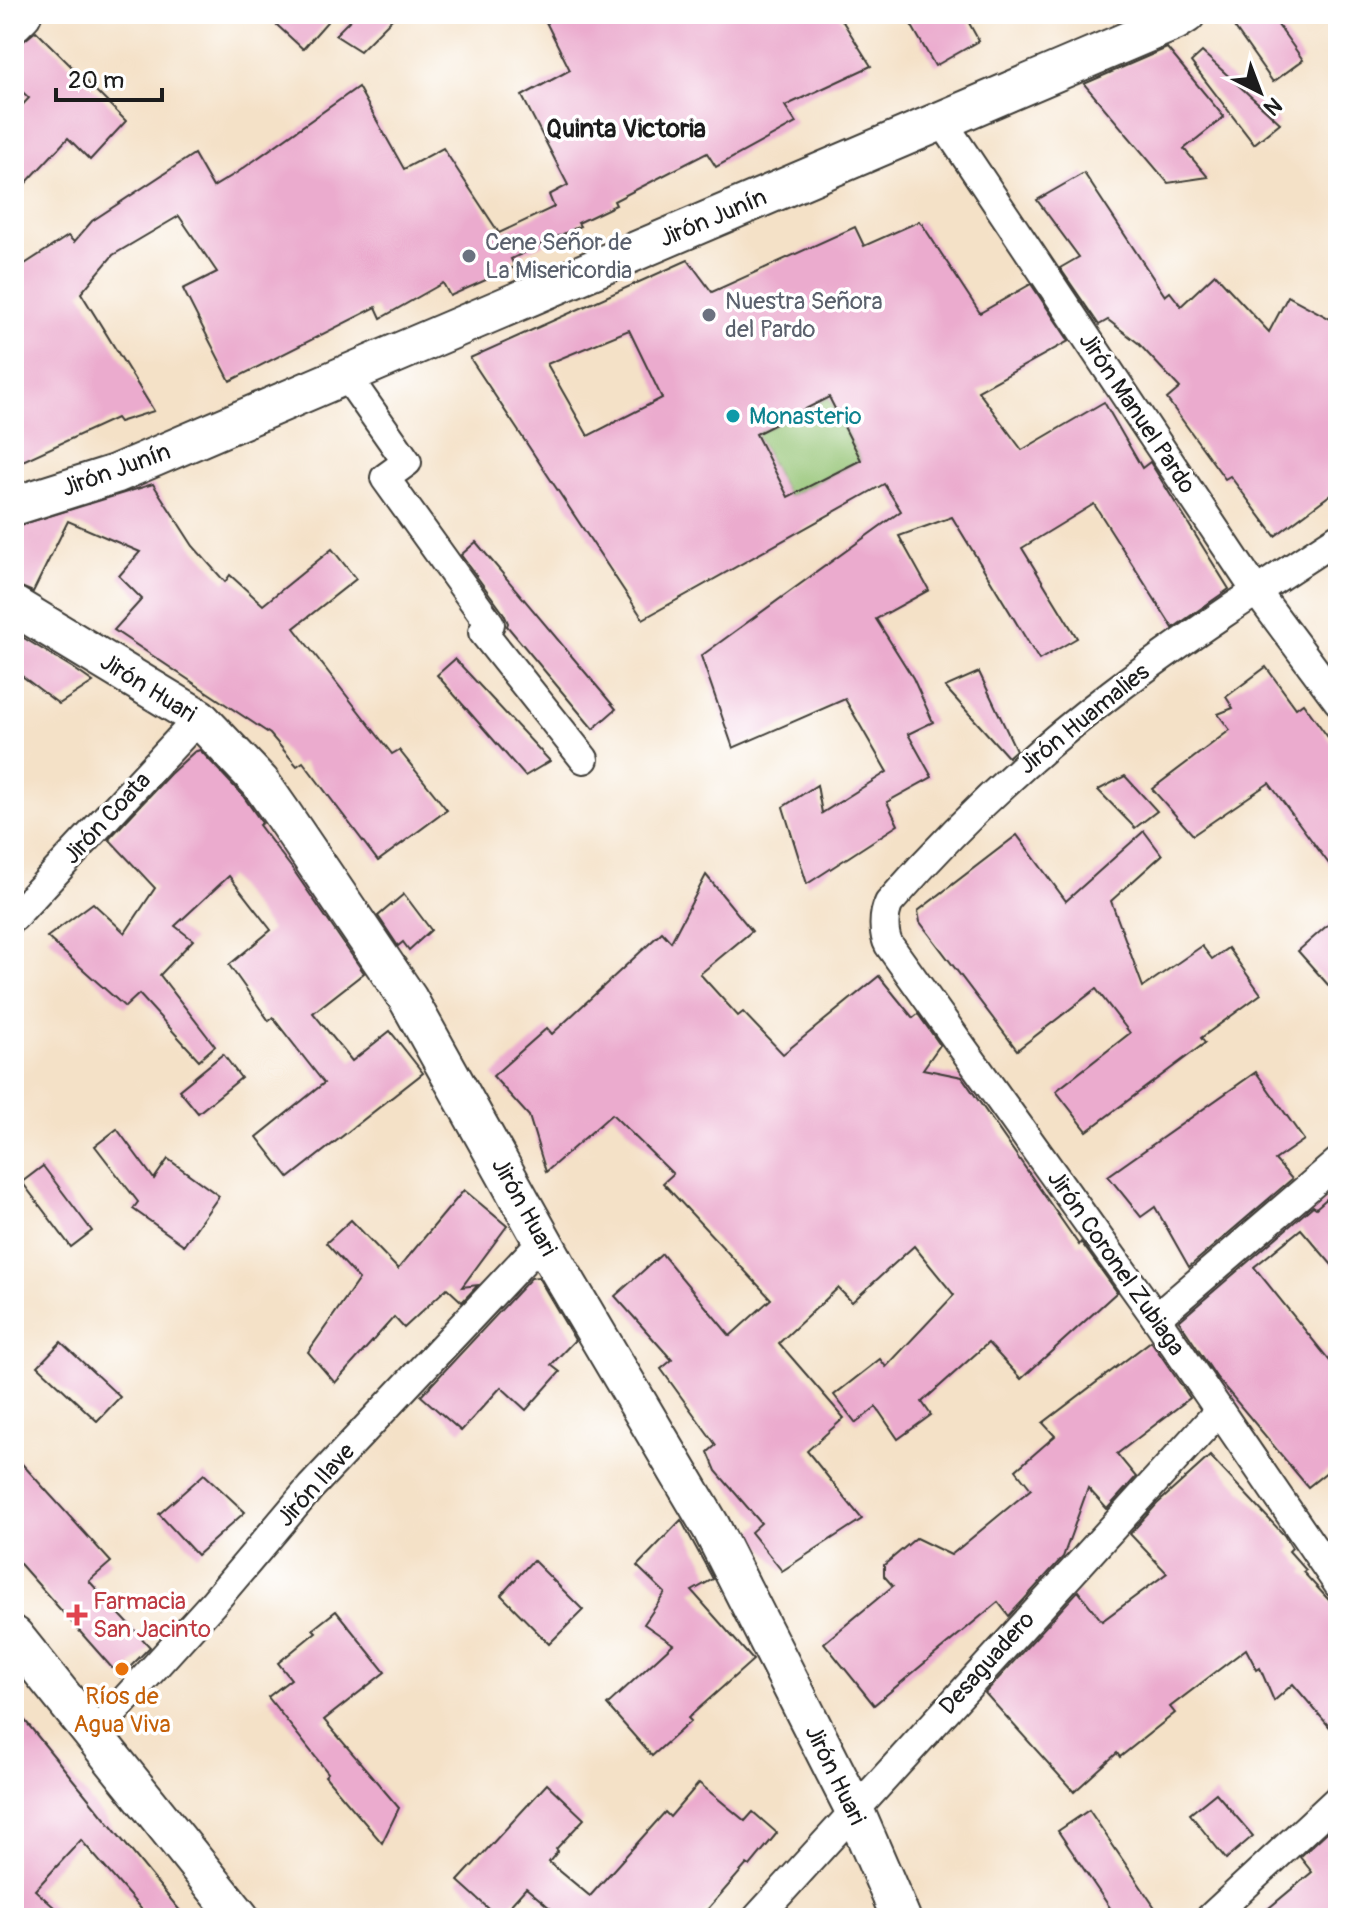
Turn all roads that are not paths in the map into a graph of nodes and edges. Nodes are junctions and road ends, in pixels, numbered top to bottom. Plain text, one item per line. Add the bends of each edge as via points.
1 (22, 14) edge
2 (1186, 14) edge
3 (14, 22) edge
4 (942, 121) junction
5 (346, 375) junction
6 (14, 506) edge
7 (1338, 538) edge
8 (1256, 591) junction
9 (14, 606) edge
10 (1338, 701) edge
11 (199, 718) junction
12 (584, 759) dead end
13 (14, 917) edge
14 (889, 945) joint
15 (1338, 1162) edge
16 (543, 1240) junction
17 (1156, 1318) junction
18 (1219, 1411) junction
19 (1338, 1584) edge
20 (14, 1636) edge
21 (93, 1735) junction
22 (1338, 1799) edge
23 (854, 1809) junction
24 (240, 1918) edge
25 (757, 1918) edge
26 (901, 1918) edge
27 (1210, 1918) edge

1 - 3 street
2 - 4 street, Jirón Junín
4 - 5 street, Jirón Junín
4 - 8 street, Jirón Manuel Pardo
5 - 6 street, Jirón Junín via 115,474
5 - 12 street via 407,462 385,478 490,624 483,632
7 - 8 street, Jirón Huamalies
8 - 10 street, Jirón Manuel Pardo
8 - 14 street, Jirón Huamalies via 1111,693 995,792 889,903
9 - 11 street, Jirón Huari
11 - 13 street, Jirón Coata
11 - 16 street, Jirón Huari via 260,782 408,999
14 - 17 street, Jirón Coronel Zubiaga
15 - 17 street
16 - 21 street, Jirón Ilave via 311,1487
16 - 23 street, Jirón Huari via 711,1527
17 - 18 street, Jirón Coronel Zubiaga
18 - 19 street, Jirón Coronel Zubiaga
18 - 23 street, Desaguadero
20 - 21 street
21 - 24 street
22 - 27 street
23 - 25 street, Desaguadero
23 - 26 street, Jirón Huari

